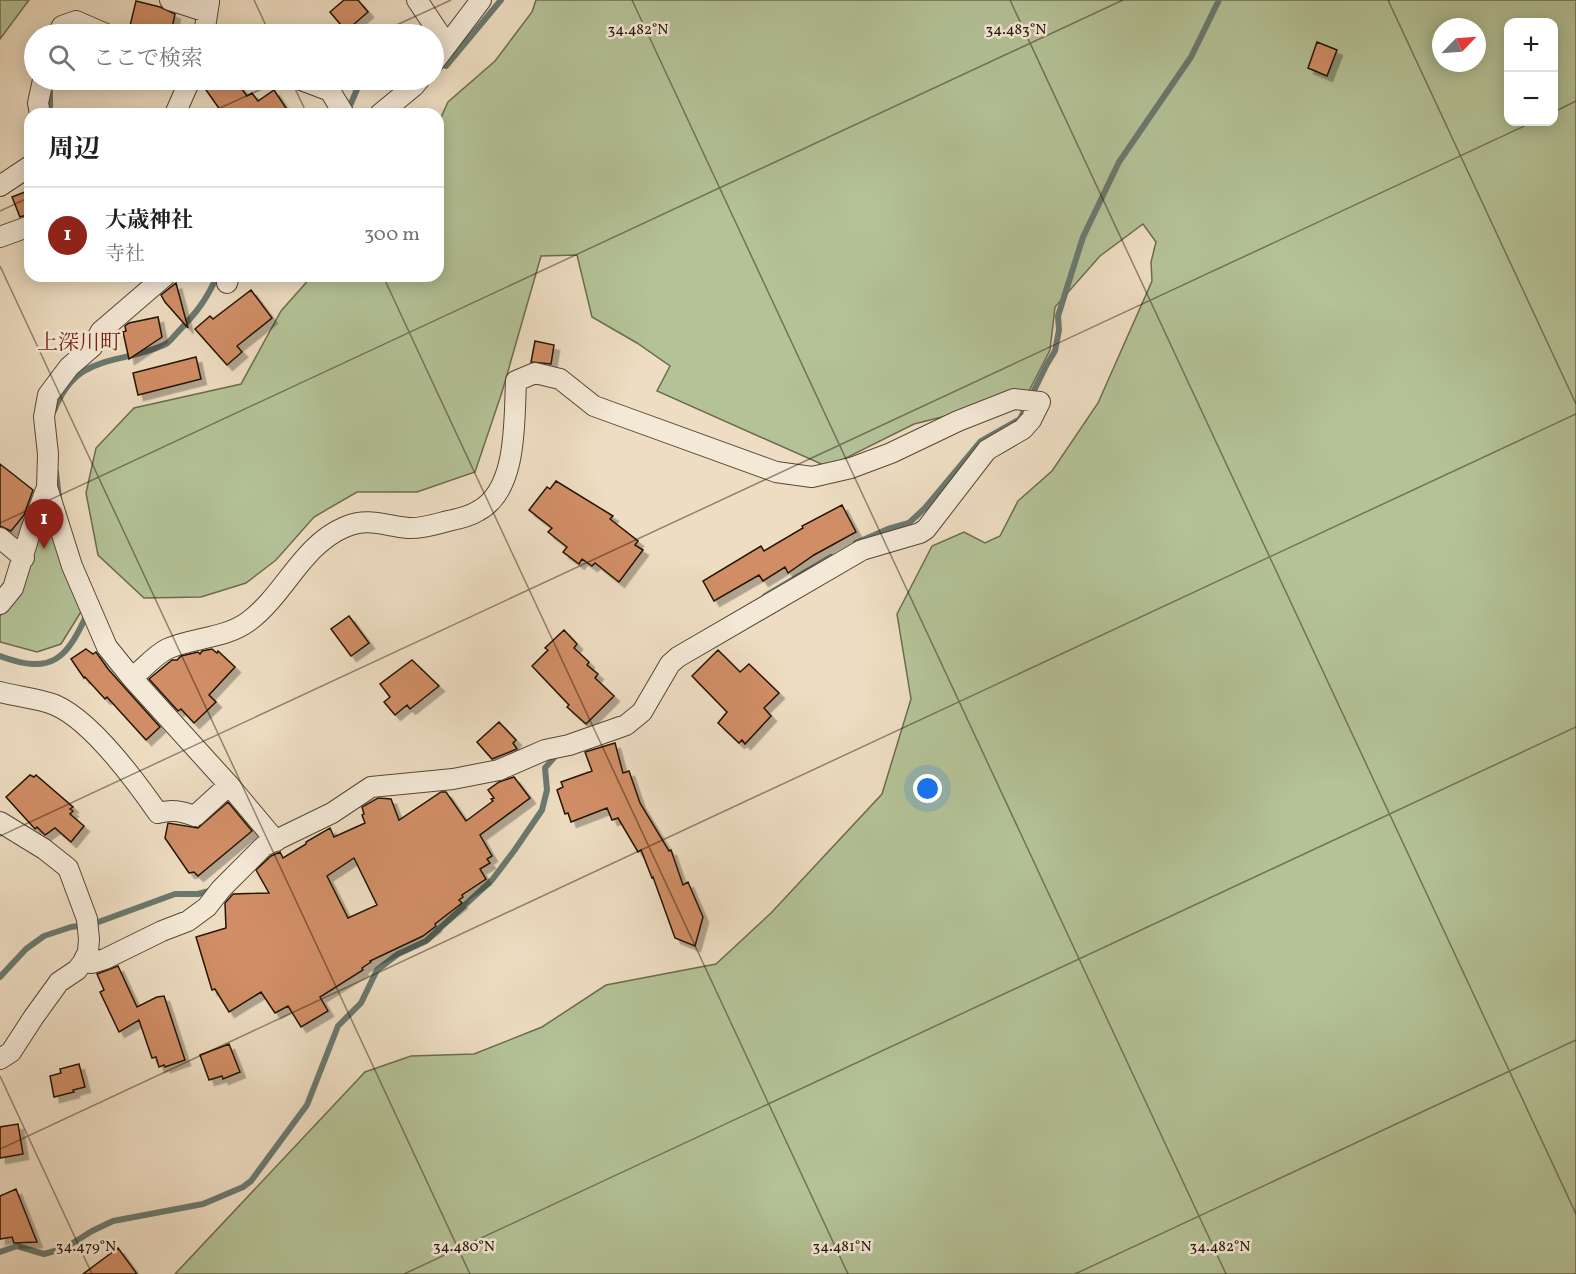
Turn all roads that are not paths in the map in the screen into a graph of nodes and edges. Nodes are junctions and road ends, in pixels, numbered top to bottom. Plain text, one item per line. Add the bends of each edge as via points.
1 (170, 0) edge
2 (417, 0) edge
3 (481, 0) edge
4 (208, 6) edge
5 (68, 24) edge
6 (83, 24) edge
7 (205, 24) edge
8 (433, 24) edge
9 (444, 40) edge
10 (447, 45) junction
11 (444, 49) edge
12 (41, 90) edge
13 (186, 90) edge
14 (327, 90) edge
15 (408, 90) edge
16 (39, 108) edge
17 (178, 108) edge
18 (340, 108) edge
19 (387, 108) edge
20 (24, 170) edge
21 (0, 186) edge
22 (24, 228) edge
23 (0, 237) edge
24 (146, 284) edge
25 (47, 487) junction
26 (0, 538) edge
27 (24, 558) junction
28 (0, 604) edge
29 (132, 678) junction
30 (0, 692) edge
31 (229, 785) junction
32 (0, 822) edge
33 (276, 841) junction
34 (83, 962) junction
35 (0, 1059) edge

1 - 4 street
2 - 8 street
3 - 10 street
4 - 7 street
5 - 6 street
9 - 10 street
10 - 11 street
12 - 16 street
13 - 17 street
14 - 18 street
15 - 19 street
20 - 21 street
22 - 23 street
24 - 25 street via 48,394 44,417
25 - 27 street
25 - 29 street via 72,566 107,647
26 - 27 street
27 - 28 street via 14,588
29 - 31 street
29 - 33 street via 166,650 246,624 278,594 322,540 344,527 360,522 409,528 479,511 494,498 509,467 516,381 535,373 560,379 594,406 776,472 812,477 881,457 958,421 1022,400 1040,402 1023,429 987,450 926,529 862,550 678,657 642,712 626,725 545,750 499,770 371,788
30 - 31 street via 55,705 80,722 103,744 158,813 168,810 195,816
31 - 33 street
32 - 34 street via 69,868 87,919 88,945
33 - 34 street via 247,861 207,907 188,921 105,959
34 - 35 street via 59,982 11,1052

